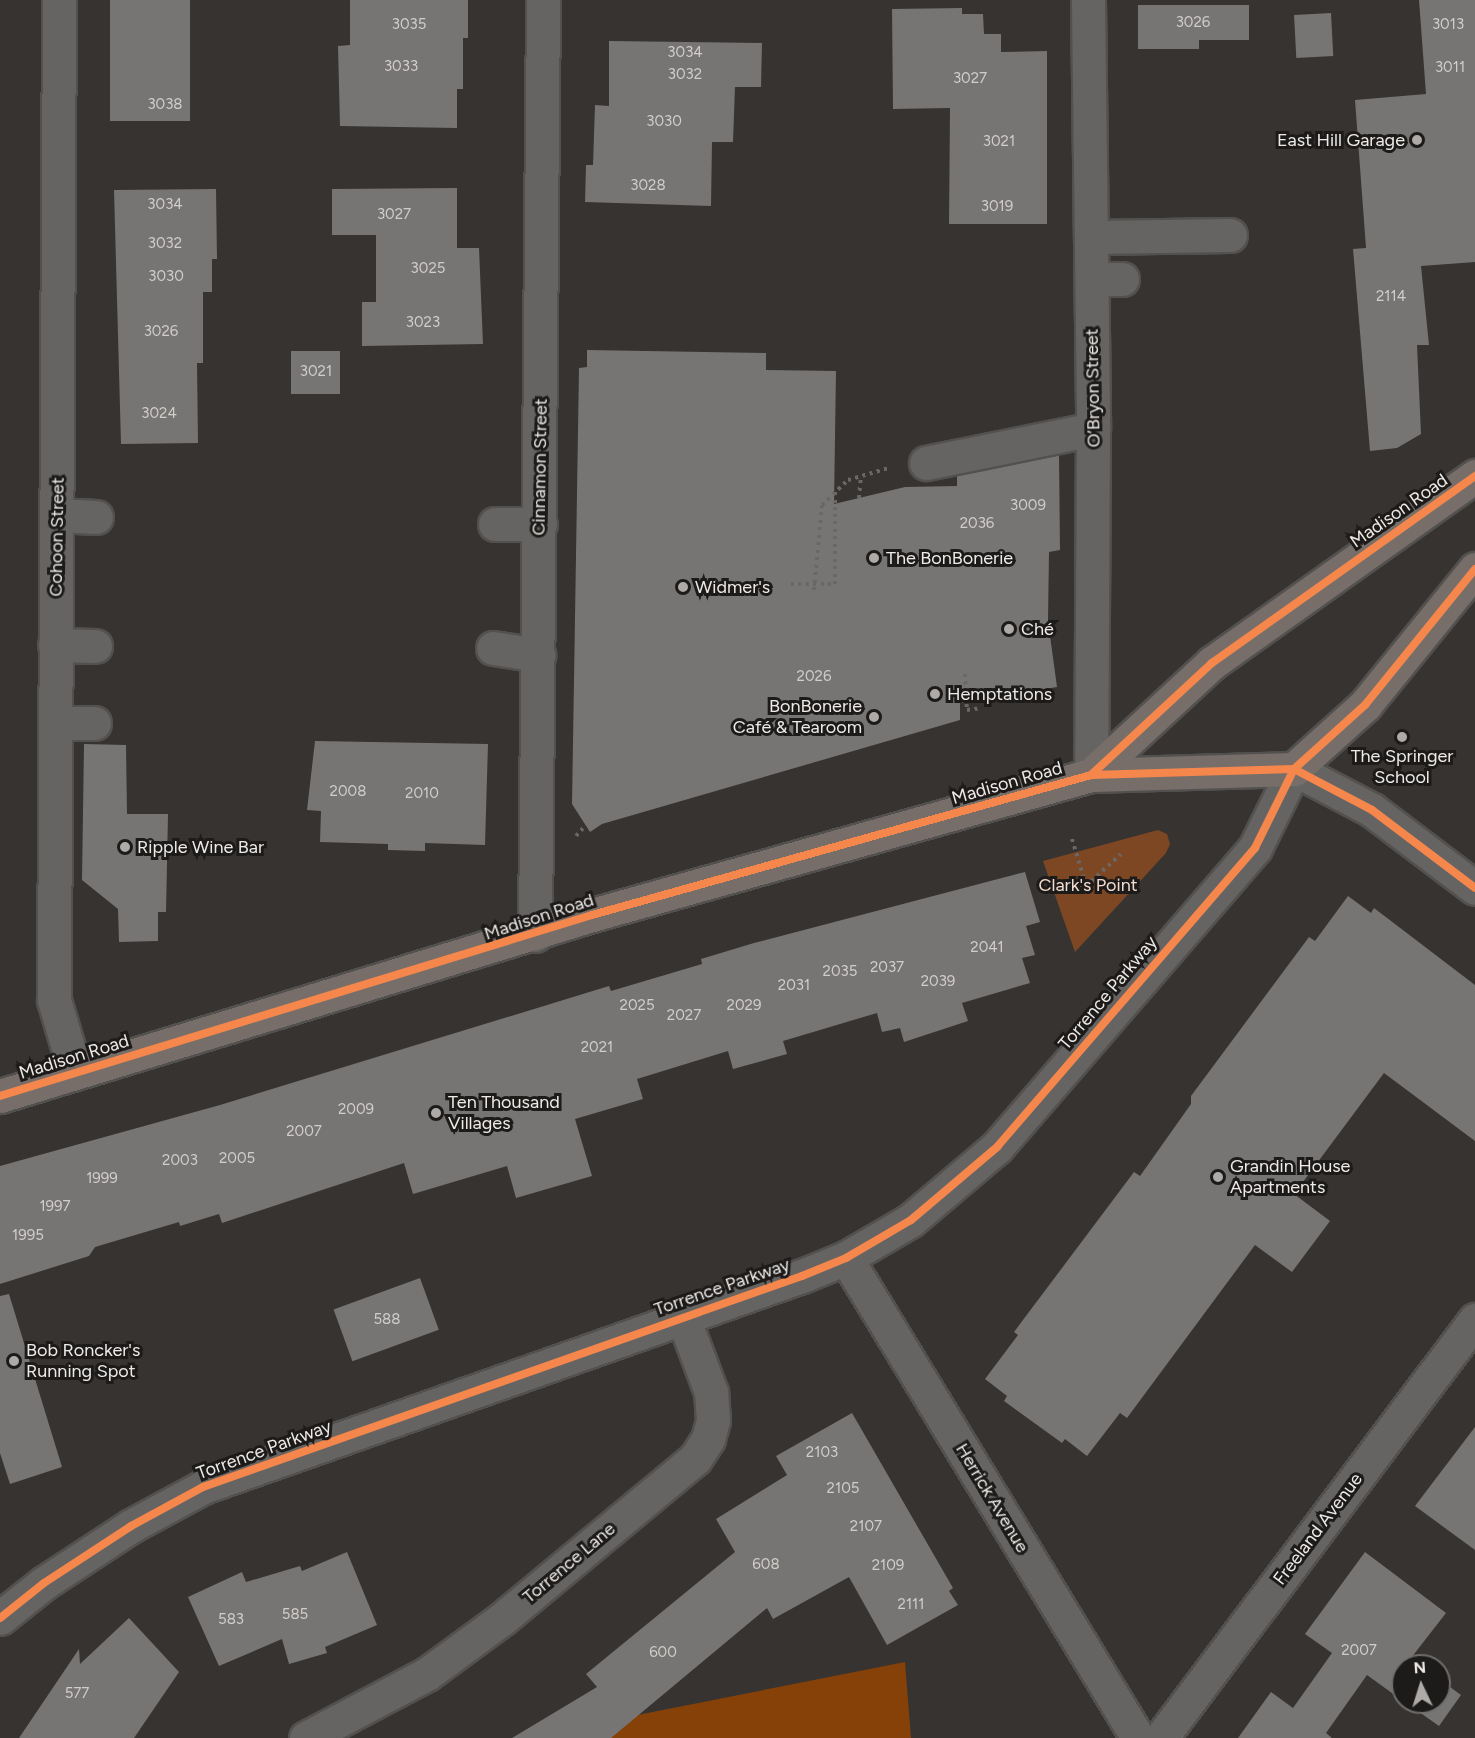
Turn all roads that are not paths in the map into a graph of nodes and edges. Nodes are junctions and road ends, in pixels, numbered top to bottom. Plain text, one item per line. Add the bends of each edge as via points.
1 (59, 0) edge
2 (543, 0) edge
3 (1088, 0) edge
4 (1230, 235) dead end
5 (1092, 237) junction
6 (1094, 429) junction
7 (912, 464) road end
8 (1475, 476) edge
9 (56, 515) junction
10 (96, 517) dead end
11 (495, 524) dead end
12 (540, 524) junction
13 (1475, 569) edge
14 (55, 645) junction
15 (94, 646) dead end
16 (493, 648) dead end
17 (538, 655) junction
18 (55, 723) junction
19 (94, 723) dead end
20 (1294, 769) junction
21 (1091, 776) junction
22 (1475, 888) edge
23 (535, 935) junction
24 (75, 1071) junction
25 (0, 1096) edge
26 (846, 1258) junction
27 (682, 1316) junction
28 (1475, 1320) edge
29 (0, 1618) edge
30 (306, 1738) edge
31 (1138, 1738) edge
32 (1161, 1738) edge

1 - 9 street, Cohoon Street
2 - 12 street, Cinnamon Street
3 - 5 street, O’Bryon Street
4 - 5 street
5 - 6 street, O’Bryon Street via 1107,279
6 - 7 street
6 - 21 street, O’Bryon Street
8 - 21 main road, Madison Road via 1212,663
9 - 10 street
9 - 14 street, Cohoon Street
11 - 12 street
12 - 17 street, Cinnamon Street
13 - 20 main road via 1365,705
14 - 15 street
14 - 18 street, Cohoon Street
16 - 17 street
17 - 23 street, Cinnamon Street
18 - 19 street
18 - 24 street, Cohoon Street via 54,1000
20 - 21 main road, Madison Road
20 - 22 street via 1372,810
20 - 26 street, Torrence Parkway via 1255,848 998,1147 911,1220
21 - 23 main road, Madison Road
23 - 24 main road, Madison Road
24 - 25 main road, Madison Road
26 - 27 street, Torrence Parkway
26 - 31 street, Herrick Avenue
27 - 29 street, Torrence Parkway via 203,1487 131,1526 44,1583
27 - 30 street, Torrence Lane via 711,1392 713,1420 708,1439 695,1459 502,1619 427,1674
28 - 32 street, Freeland Avenue

